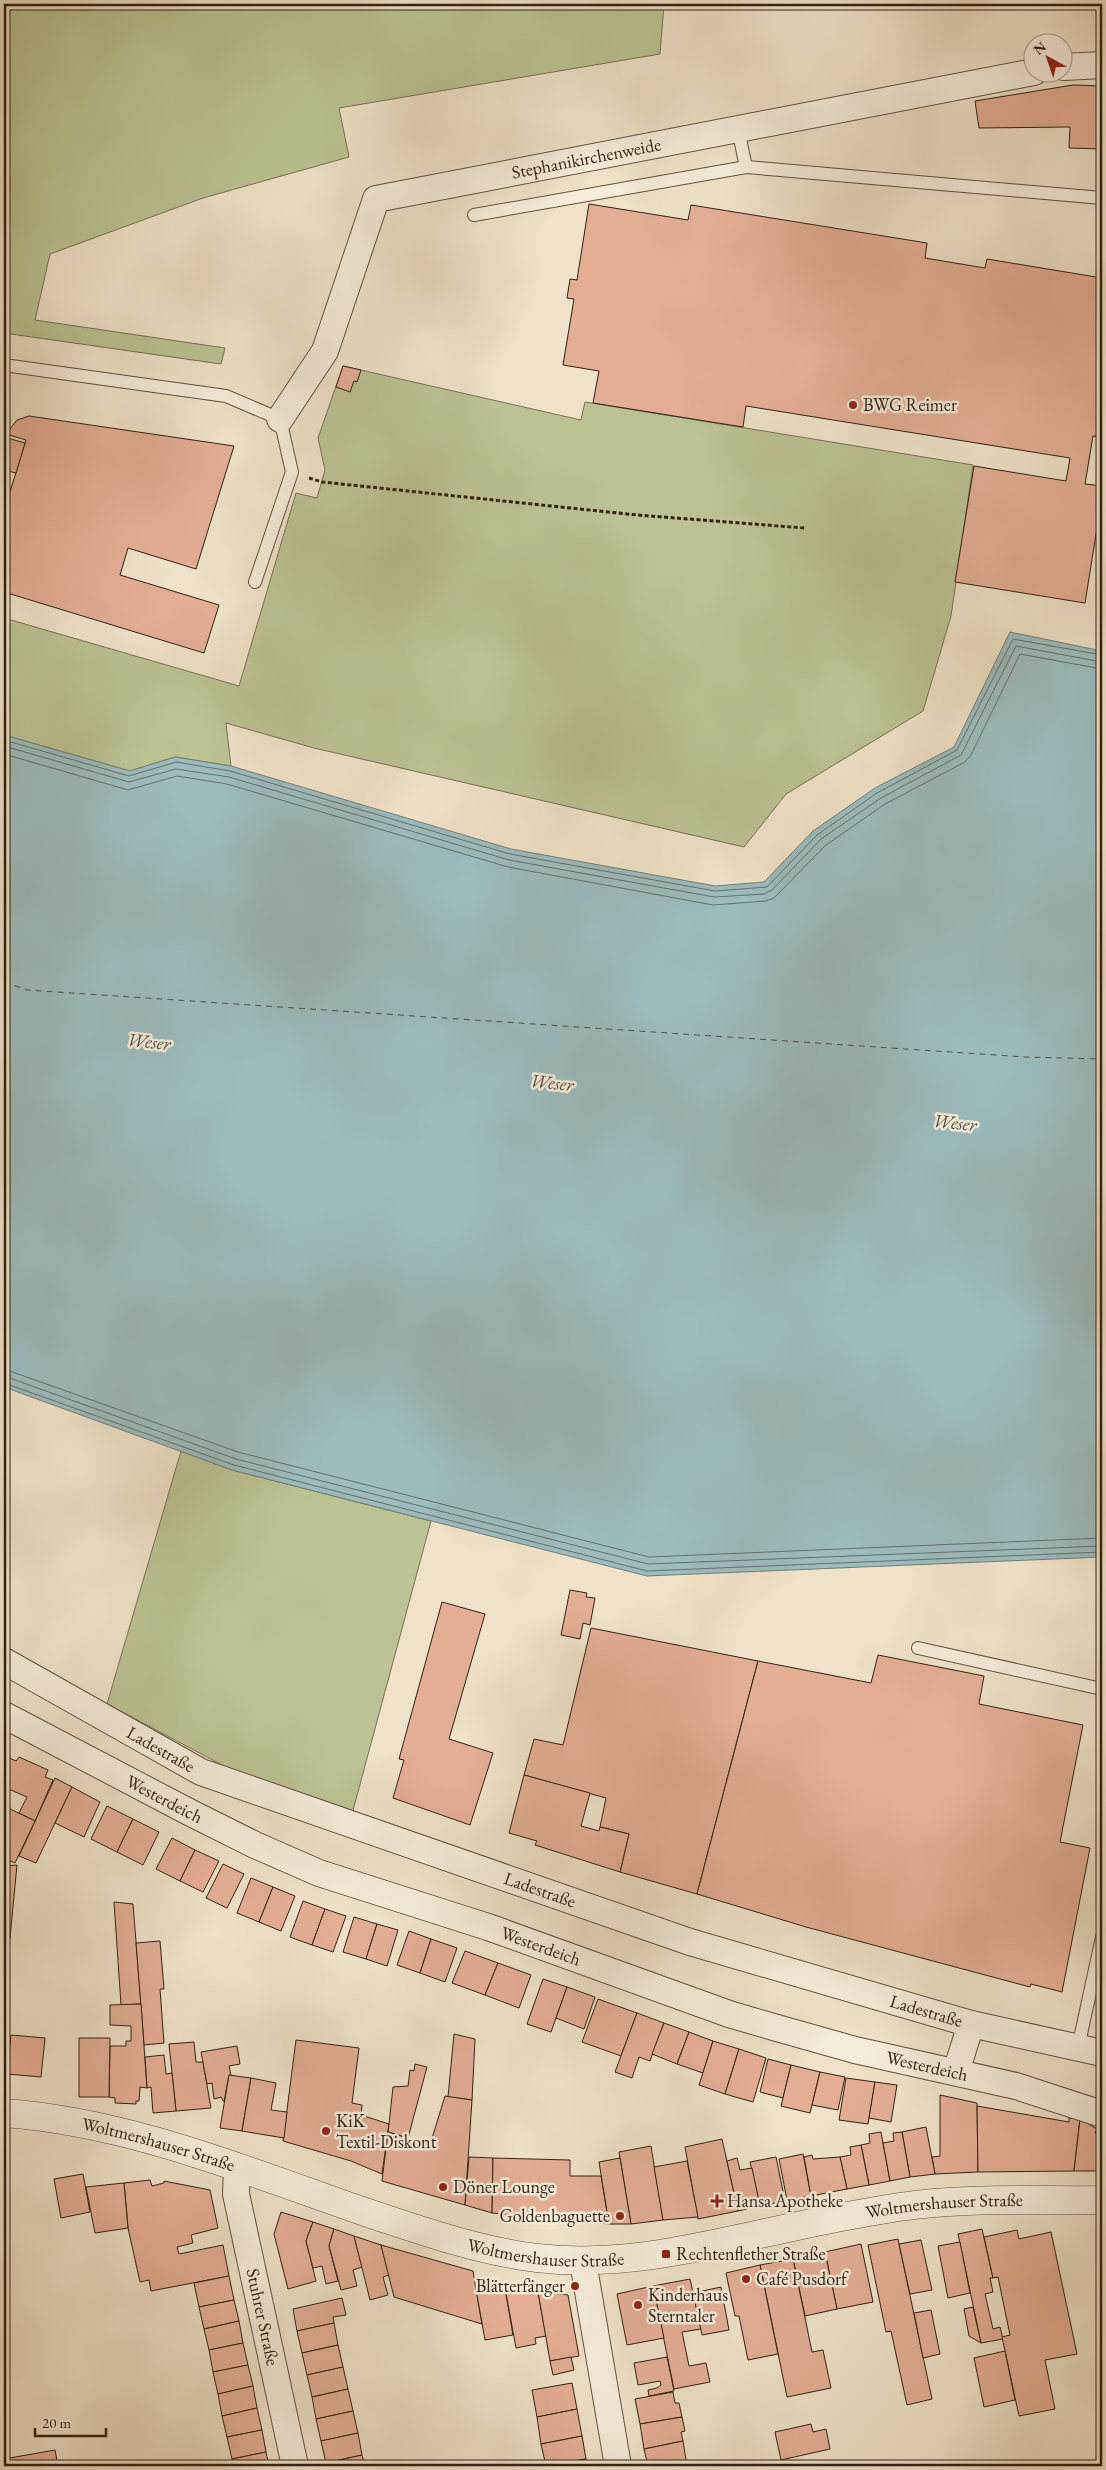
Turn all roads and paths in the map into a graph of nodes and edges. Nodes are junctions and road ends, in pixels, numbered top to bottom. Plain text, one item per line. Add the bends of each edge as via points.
1 (1102, 65) edge
2 (1074, 66) edge
3 (1024, 74) edge
4 (738, 129) junction
5 (746, 167) junction
6 (1102, 198) edge
7 (474, 214) dead end
8 (4, 365) edge
9 (280, 419) junction
10 (292, 472) junction
11 (805, 528) dead end
12 (255, 582) dead end
13 (918, 1648) dead end
14 (4, 1661) edge
15 (1102, 1689) edge
16 (4, 1715) edge
17 (1102, 1937) edge
18 (971, 2024) junction
19 (1090, 2051) edge
20 (956, 2072) junction
21 (4, 2113) edge
22 (1102, 2114) edge
23 (237, 2168) junction
24 (1102, 2200) edge
25 (583, 2262) junction
26 (295, 2466) edge
27 (618, 2466) edge

1 - 2 street
3 - 4 street, Stephanikirchenweide
4 - 5 lane
4 - 9 street, Stephanikirchenweide via 376,199 325,352
5 - 6 lane
5 - 7 lane
8 - 9 lane via 226,396
9 - 10 lane
10 - 11 path via 322,482
10 - 12 lane
13 - 15 lane
14 - 18 street, Ladestraße via 201,1772 690,1942
16 - 20 street, Westerdeich via 188,1812 319,1873 488,1927 748,2020 855,2050
17 - 19 lane
18 - 19 street, Ladestraße
18 - 20 street
20 - 22 street, Westerdeich via 1016,2086
21 - 23 street, Woltmershauser Straße via 52,2117 172,2145
23 - 25 street, Woltmershauser Straße via 490,2251
23 - 26 street, Stuhrer Straße via 236,2194
24 - 25 street, Woltmershauser Straße via 970,2202 902,2207 666,2254 612,2262
25 - 27 street

